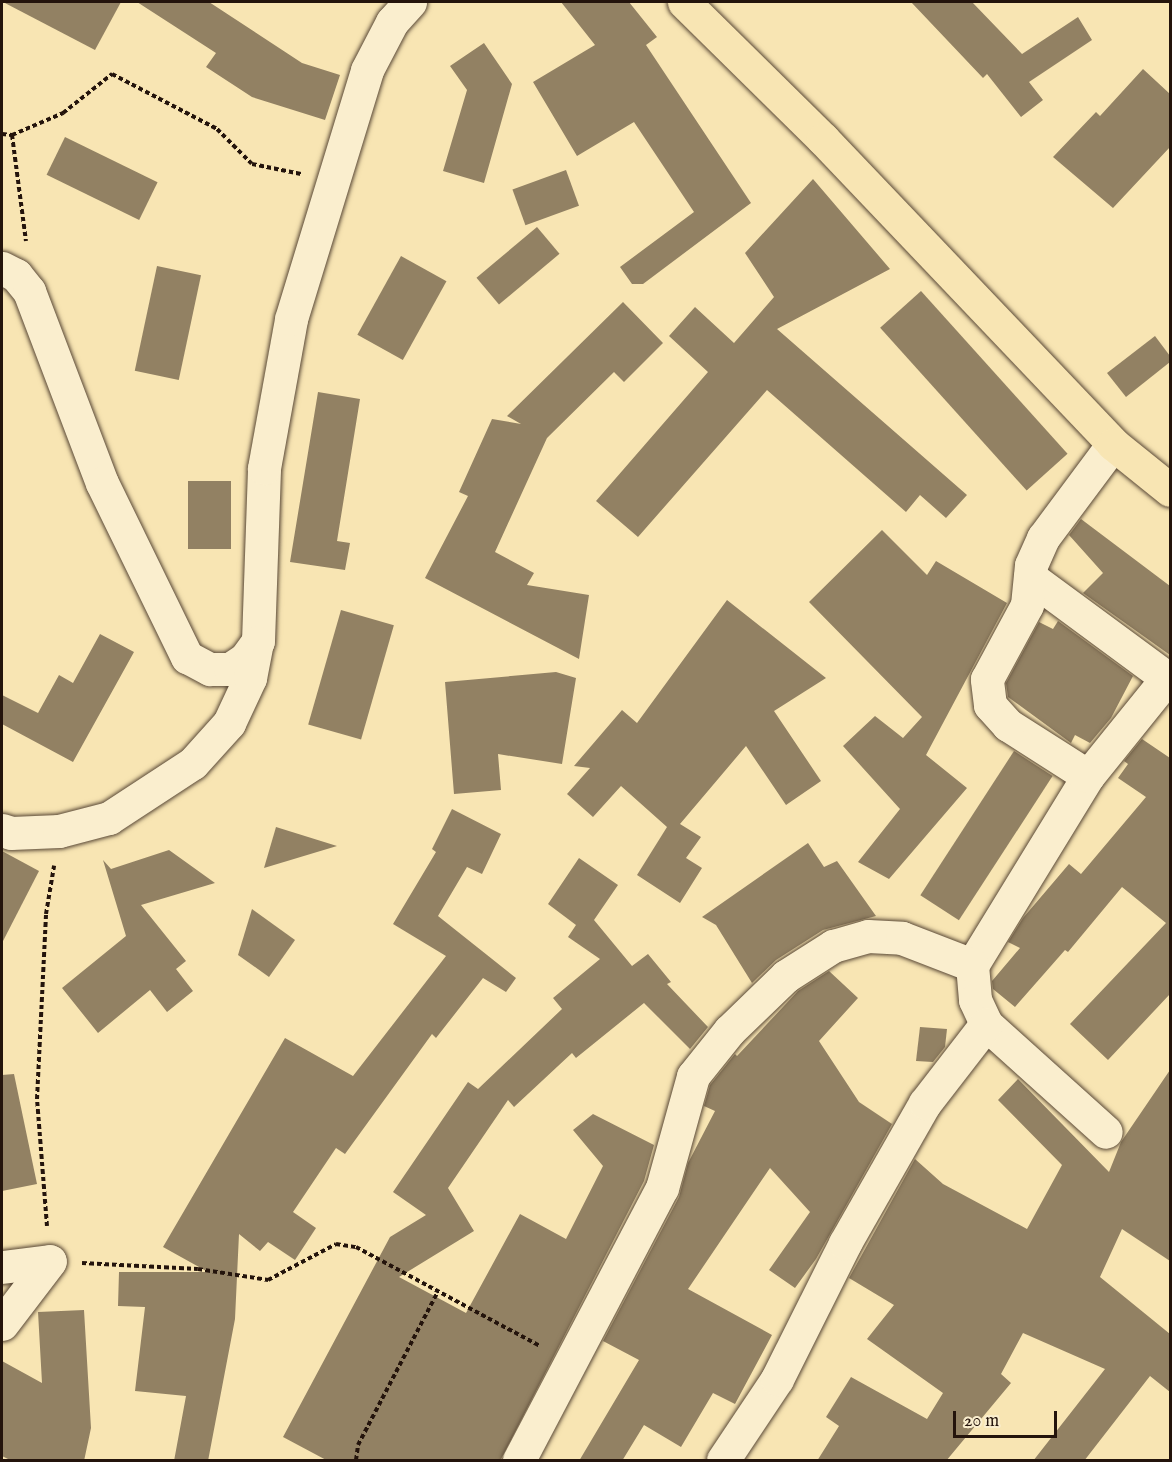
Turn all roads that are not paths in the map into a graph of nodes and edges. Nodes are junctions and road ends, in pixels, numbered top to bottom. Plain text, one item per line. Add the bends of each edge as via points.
1 (410, 2) edge
2 (684, 2) edge
3 (9, 272) edge
4 (1113, 444) junction
5 (1170, 490) edge
6 (1030, 577) junction
7 (258, 641) junction
8 (1088, 776) junction
9 (2, 830) edge
10 (972, 965) junction
11 (986, 1024) junction
12 (1106, 1132) dead end
13 (2, 1267) edge
14 (2, 1324) edge
15 (519, 1461) edge
16 (723, 1461) edge

1 - 7 street via 392,22 368,70 291,320 264,468
2 - 4 main road via 823,139
3 - 7 street via 29,291 116,513 187,657 210,669 230,669 245,659
4 - 5 main road
4 - 6 street via 1043,538
6 - 8 street via 1027,605 987,679 990,705 1008,725
6 - 8 street via 1167,678
7 - 9 street via 250,678 229,723 193,763 109,818 59,831
8 - 10 street
10 - 11 street via 975,1000
10 - 15 street via 902,938 868,936 833,946 786,976 729,1031 693,1076 662,1188
11 - 12 street
11 - 16 street via 925,1103 845,1243 777,1379
13 - 14 street via 50,1261

